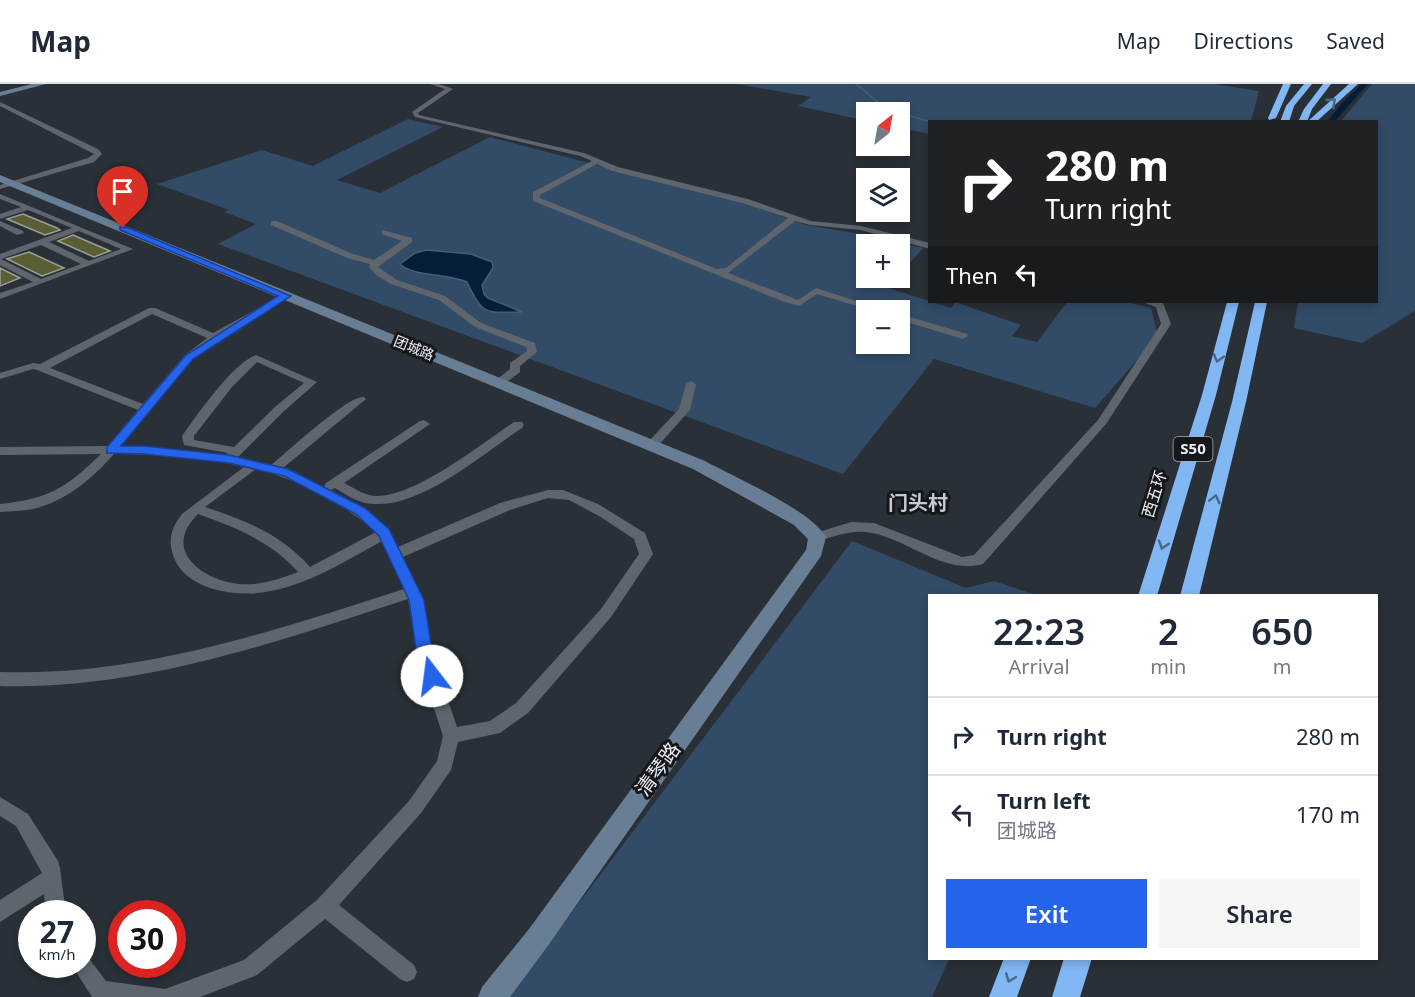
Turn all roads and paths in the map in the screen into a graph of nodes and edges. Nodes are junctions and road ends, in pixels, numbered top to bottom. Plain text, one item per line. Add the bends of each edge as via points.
1 (30, 84) edge
2 (42, 84) edge
3 (433, 84) edge
4 (1287, 84) edge
5 (1308, 84) edge
6 (1327, 84) edge
7 (1354, 84) edge
8 (0, 93) edge
9 (0, 104) edge
10 (1273, 120) edge
11 (1285, 120) edge
12 (1303, 120) edge
13 (1313, 120) edge
14 (597, 161) junction
15 (4, 183) edge
16 (0, 196) edge
17 (29, 207) junction
18 (0, 218) edge
19 (793, 218) junction
20 (0, 223) edge
21 (274, 223) dead end
22 (79, 228) junction
23 (385, 232) dead end
24 (20, 233) dead end
25 (42, 242) junction
26 (928, 245) edge
27 (0, 260) edge
28 (375, 262) junction
29 (88, 264) junction
30 (718, 271) junction
31 (40, 282) junction
32 (0, 296) edge
33 (286, 296) junction
34 (856, 303) edge
35 (1151, 303) edge
36 (1233, 303) edge
37 (1261, 303) edge
38 (910, 320) edge
39 (963, 336) dead end
40 (215, 339) junction
41 (41, 368) junction
42 (0, 376) edge
43 (499, 383) junction
44 (691, 384) dead end
45 (360, 399) dead end
46 (146, 408) junction
47 (423, 424) dead end
48 (518, 425) dead end
49 (652, 445) junction
50 (111, 450) junction
51 (0, 452) edge
52 (233, 455) junction
53 (253, 466) junction
54 (273, 470) junction
55 (329, 486) junction
56 (0, 508) edge
57 (196, 509) junction
58 (385, 533) junction
59 (817, 537) junction
60 (394, 555) junction
61 (307, 573) junction
62 (412, 592) junction
63 (1148, 594) edge
64 (1190, 594) edge
65 (0, 679) edge
66 (451, 736) junction
67 (0, 806) edge
68 (51, 878) junction
69 (54, 900) edge
70 (325, 906) junction
71 (0, 912) edge
72 (1017, 960) edge
73 (1077, 960) edge
74 (407, 972) dead end
75 (91, 978) edge
76 (159, 997) edge
77 (171, 997) edge
78 (492, 997) edge
79 (1003, 997) edge
80 (1065, 997) edge

1 - 8 street
2 - 8 street
3 - 14 street via 450,89 414,114 417,116 582,154
4 - 10 highway
5 - 11 highway via 1290,105
6 - 12 highway
13 -> 7 highway
9 - 15 street via 98,154 91,160
14 - 19 street
14 - 30 street via 536,194 536,199
15 - 33 street, 团城路
16 - 17 street
17 - 18 street
17 - 22 street
19 - 26 street via 861,228
19 - 30 street via 728,270
20 - 24 street
21 - 28 street via 350,256
22 - 25 street
22 - 29 street via 129,249
23 - 28 street via 409,240
25 - 27 street
25 - 29 street
27 - 31 street
28 - 43 street via 373,267 387,279 439,296 479,326 531,345 532,352
29 - 31 street
30 - 34 street via 799,303 816,291
31 - 32 street
33 - 40 street
33 - 43 street, 团城路
35 - 59 street via 1160,305 1166,324 1102,422 978,560 961,562 874,528 851,527
36 -> 63 highway, 西五环 / S50 via 1209,395
64 -> 37 highway, S50 via 1237,414
38 - 39 street
40 - 41 street via 152,310
40 - 46 street via 190,357
41 - 42 street via 33,366
41 - 46 street
43 - 49 street, 团城路
44 - 49 street via 684,410
45 - 54 street
46 - 50 street
47 - 55 street
48 - 55 street via 443,475 392,499 374,500
49 - 59 street, 团城路 via 699,465 800,521
50 - 51 street
50 - 52 street
50 - 56 street via 87,475 37,505
52 - 52 street via 281,406 312,382 256,358 235,375 188,436 188,442
52 - 53 street
53 - 54 street
53 - 57 street
54 - 55 street
55 - 58 street
57 - 61 street via 274,542
57 - 61 street via 182,521 174,543 179,559 195,574 232,590 256,589
58 - 60 street
58 - 61 street
59 - 78 street, 清琴路 via 814,551
60 - 62 street
60 - 66 street via 505,506 536,496 562,494 600,511 640,536 646,554 606,613 522,708 494,728
62 - 65 street via 155,667 97,677
62 - 66 street via 425,656
66 - 70 street via 445,764 415,807
67 - 68 street via 22,820 51,868
68 - 69 street
68 - 71 street
70 - 74 street
70 - 77 street via 250,968
72 -> 79 highway
73 - 80 highway
75 - 76 street via 100,991

